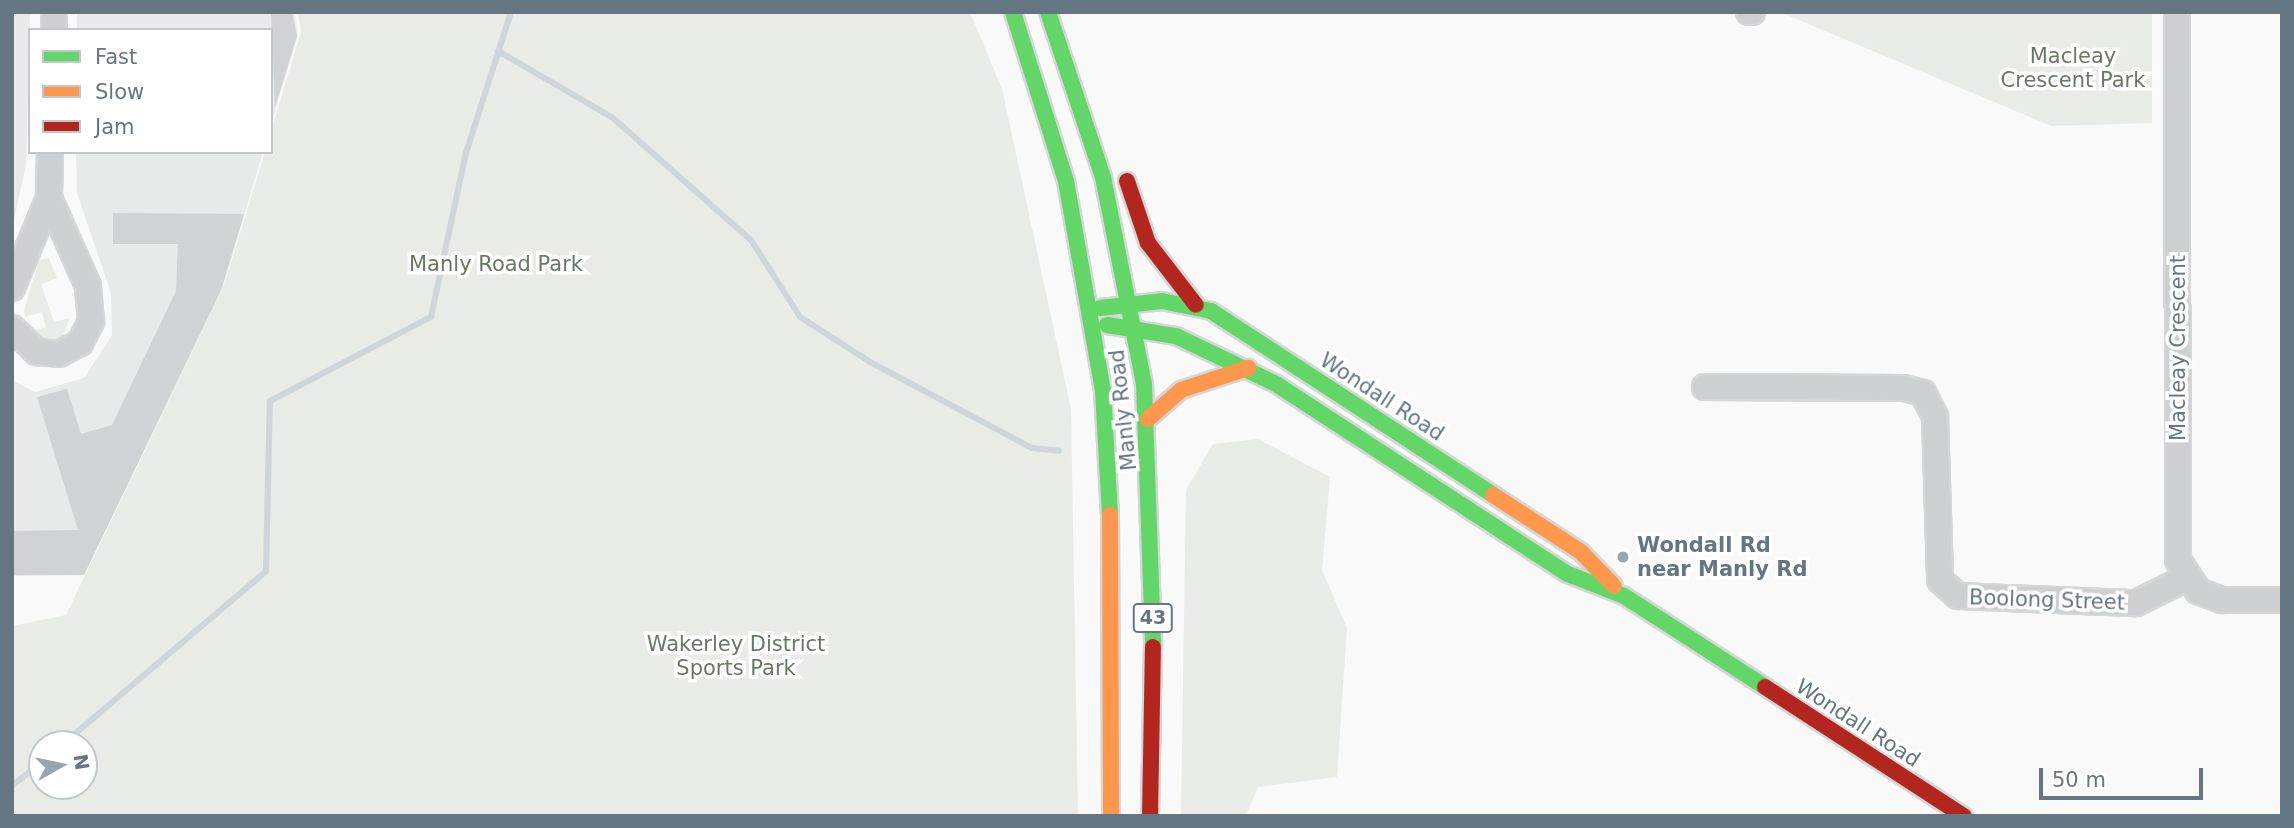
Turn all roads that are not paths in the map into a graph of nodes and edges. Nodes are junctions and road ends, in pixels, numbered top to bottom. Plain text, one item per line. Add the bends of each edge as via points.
1 (1013, 12) edge
2 (1048, 12) edge
3 (1065, 12) edge
4 (2177, 12) edge
5 (1074, 29) dead end
6 (50, 154) edge
7 (1122, 166) dead end
8 (48, 198) junction
9 (12, 288) edge
10 (1131, 303) junction
11 (1196, 305) junction
12 (1092, 316) junction
13 (12, 328) edge
14 (1135, 328) junction
15 (1248, 368) junction
16 (1705, 387) dead end
17 (1148, 419) junction
18 (2185, 579) junction
19 (1624, 596) junction
20 (2282, 600) edge
21 (1111, 816) edge
22 (1150, 816) edge
23 (1964, 816) edge

1 - 12 main road, Manly Road / 43 via 1052,127
2 - 10 main road, Manly Road / 43 via 1103,177
3 - 5 main road
4 - 18 street, Macleay Crescent via 2178,560
6 - 8 street
7 - 11 main road via 1148,243
8 - 9 street
8 - 13 street via 88,286 91,321 80,343 59,354 37,352
10 - 11 main road
10 - 12 main road
10 - 14 main road, Manly Road / 43
11 - 19 main road, Wondall Road via 1581,552
12 - 14 main road, Wondall Road
12 - 21 main road, Manly Road / 43 via 1111,495
14 - 15 main road, Wondall Road via 1176,336
14 - 17 main road, Manly Road / 43
15 - 17 main road via 1181,390
15 - 19 main road, Wondall Road via 1568,574
16 - 18 street, Boolong Street via 1923,393 1935,417 1940,580 1958,596 2136,603
17 - 22 main road, Manly Road / 43 via 1154,553
18 - 20 street via 2222,600
19 - 23 main road, Wondall Road

